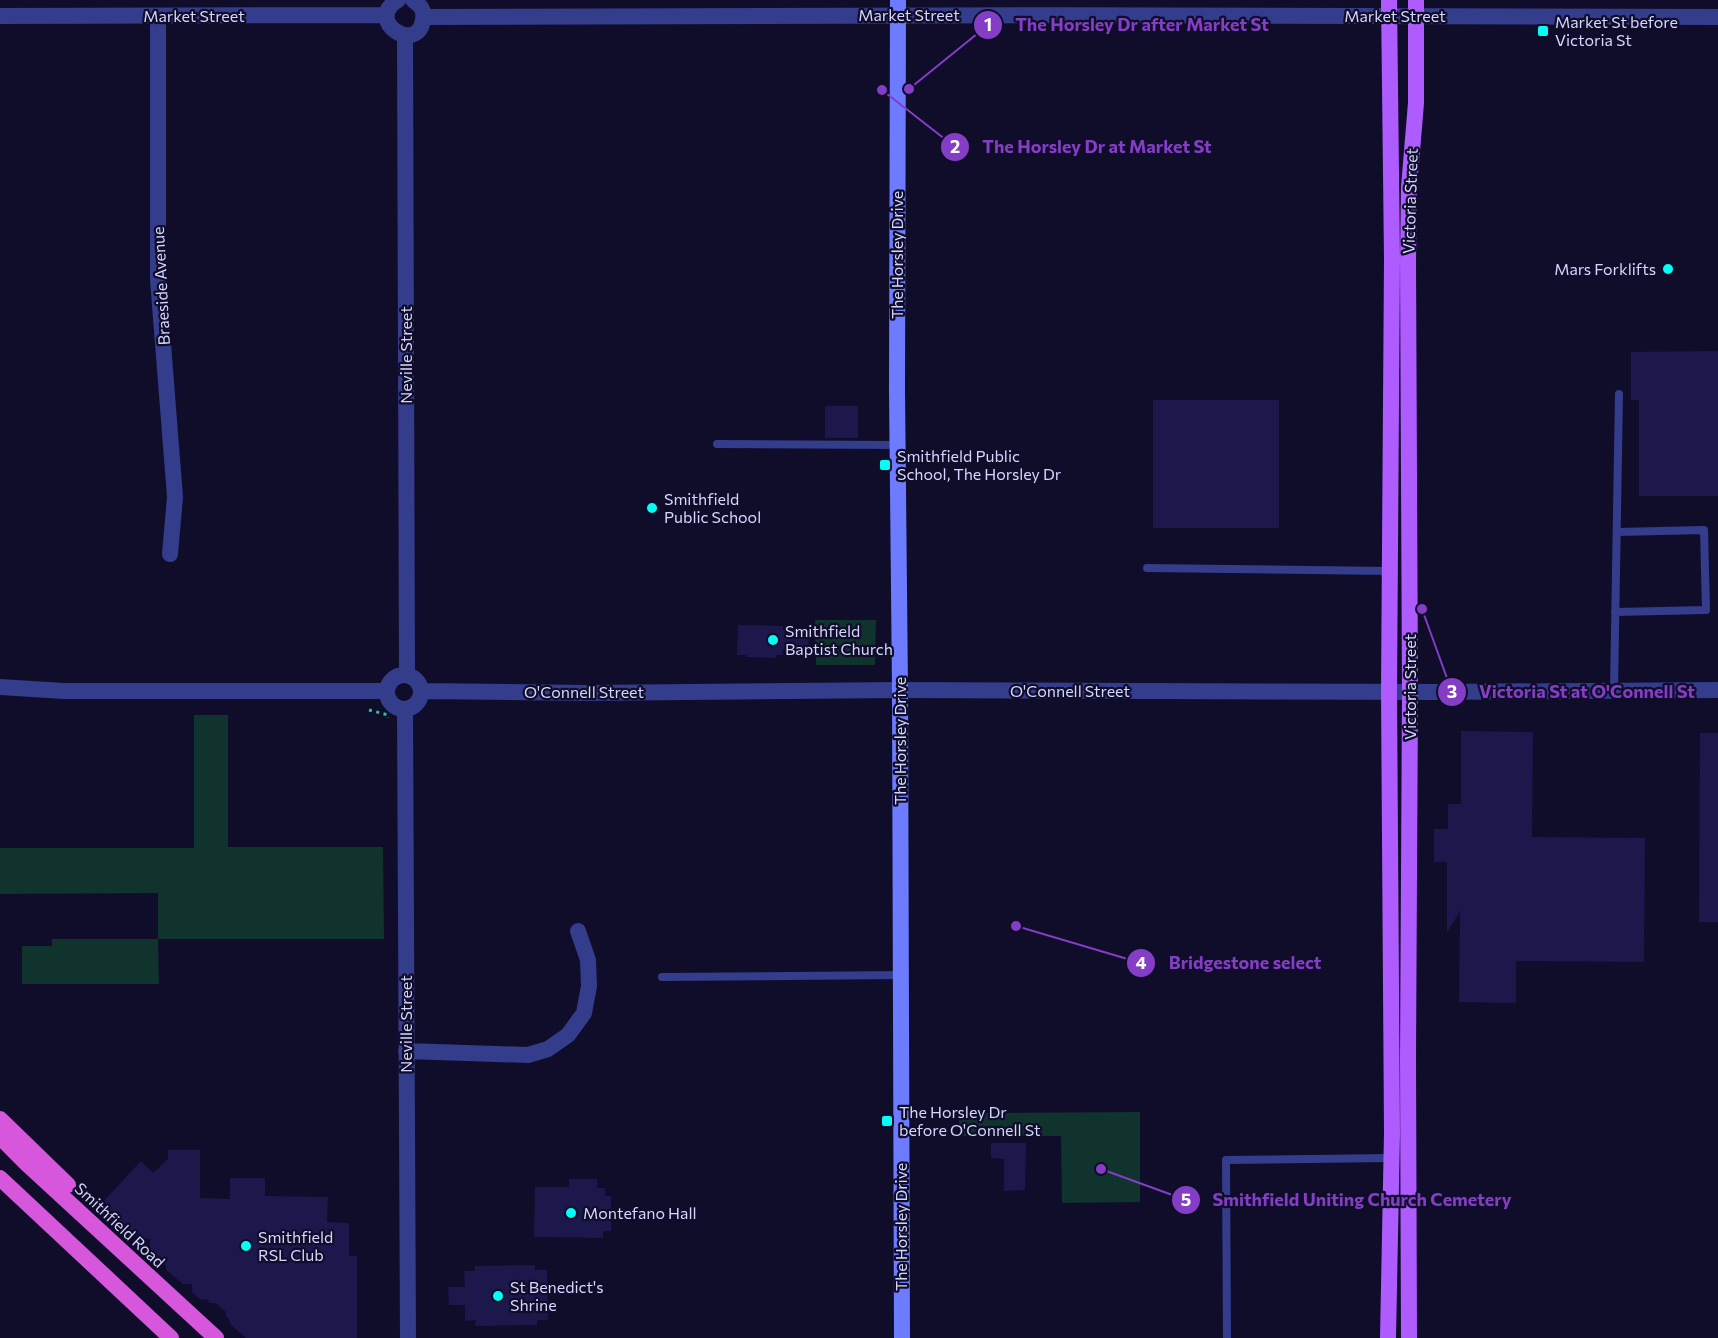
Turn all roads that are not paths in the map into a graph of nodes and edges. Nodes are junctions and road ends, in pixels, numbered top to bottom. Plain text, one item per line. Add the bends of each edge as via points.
1 (398, 0) edge
2 (413, 0) edge
3 (649, 8) edge
4 (898, 8) edge
5 (1389, 8) edge
6 (1416, 8) edge
7 (387, 15) junction
8 (0, 16) edge
9 (158, 16) junction
10 (424, 17) junction
11 (1718, 17) edge
12 (405, 35) junction
13 (1619, 394) dead end
14 (717, 444) dead end
15 (897, 445) junction
16 (1617, 532) junction
17 (170, 554) dead end
18 (1147, 568) dead end
19 (1390, 571) junction
20 (1615, 612) junction
21 (407, 675) junction
22 (0, 687) edge
23 (900, 690) junction
24 (1614, 690) junction
25 (1718, 690) edge
26 (64, 691) junction
27 (387, 691) junction
28 (421, 691) junction
29 (1389, 692) junction
30 (1410, 692) junction
31 (0, 696) edge
32 (405, 710) junction
33 (578, 931) dead end
34 (901, 975) junction
35 (662, 977) dead end
36 (406, 1051) junction
37 (0, 1119) edge
38 (0, 1137) edge
39 (1391, 1158) junction
40 (0, 1178) edge
41 (68, 1185) dead end
42 (171, 1338) edge
43 (216, 1338) edge
44 (408, 1338) edge
45 (902, 1338) edge
46 (1227, 1338) edge
47 (1389, 1338) edge
48 (1410, 1338) edge

1 - 7 street
2 - 10 street
3 - 4 street, Market Street
3 - 10 street, Market Street
4 - 5 street, Market Street
4 - 15 main road, The Horsley Drive
5 - 6 street, Market Street
5 - 19 main road, Victoria Street
6 - 11 street, Market Street
6 - 30 main road, Victoria Street via 1416,103 1408,261
7 - 9 street, Market Street
7 - 12 street via 393,30
8 - 9 street, Market Street
9 - 17 street, Braeside Avenue via 158,280 175,497
10 - 12 street via 418,30
12 - 21 street, Neville Street
13 - 16 lane
14 - 15 lane
15 - 23 main road, The Horsley Drive
16 - 20 lane
16 - 20 lane via 1704,530 1706,610
18 - 19 lane
19 - 29 main road, Victoria Street
20 - 24 lane
21 - 27 street via 392,680
21 - 28 street via 415,679
22 - 26 street
23 - 28 street, O'Connell Street
23 - 29 street, O'Connell Street
23 - 34 main road, The Horsley Drive
24 - 25 street, O'Connell Street
24 - 30 street, O'Connell Street
26 - 27 street
26 - 31 street
27 - 32 street via 393,705
28 - 32 street via 418,702
29 - 30 street, O'Connell Street
29 - 39 main road, Victoria Street
30 - 48 main road, Victoria Street
32 - 36 street, Neville Street
33 - 36 street via 588,960 584,1012 568,1035 548,1049 528,1055
34 - 35 lane
34 - 45 main road, The Horsley Drive
36 - 44 street, Neville Street
37 - 41 highway
38 - 43 highway, Smithfield Road
39 - 46 lane via 1226,1160
39 - 47 main road, Victoria Street
40 - 42 highway

